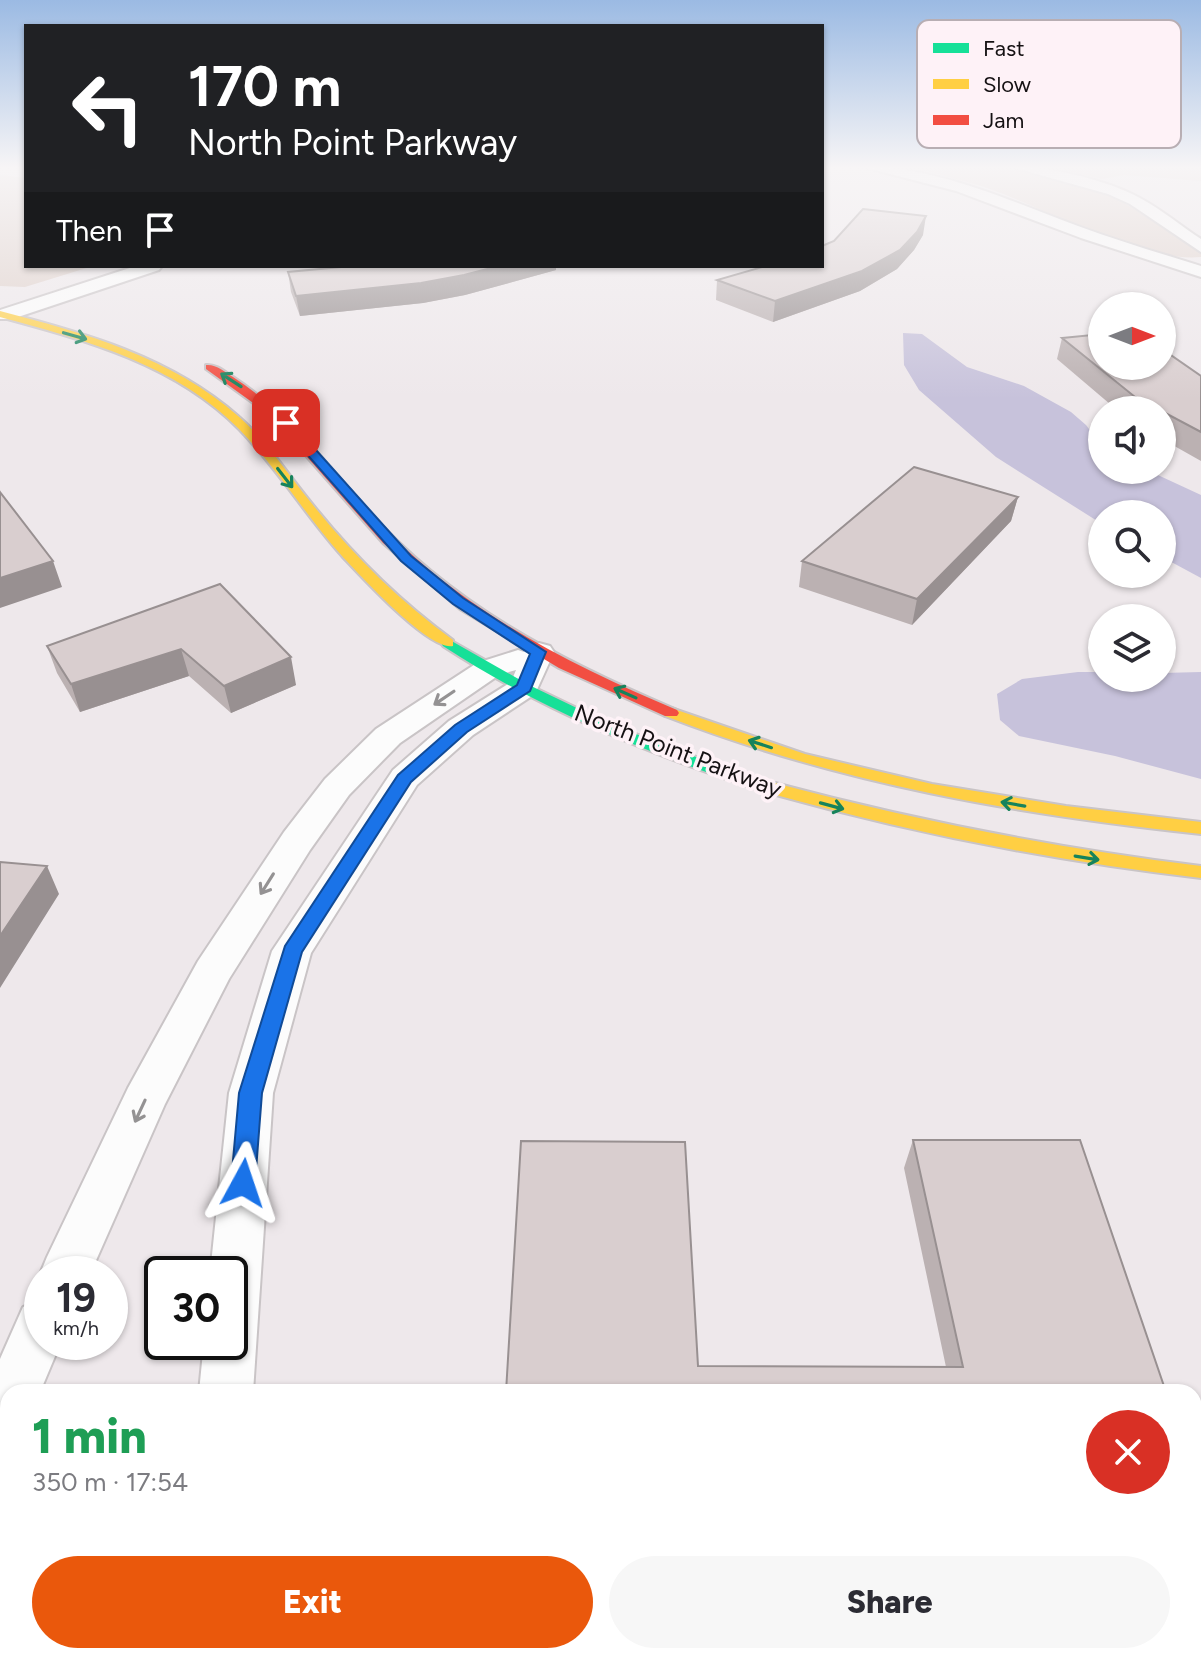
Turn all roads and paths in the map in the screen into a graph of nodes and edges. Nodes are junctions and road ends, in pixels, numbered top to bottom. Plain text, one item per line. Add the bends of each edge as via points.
1 (1114, 244) edge
2 (111, 268) edge
3 (147, 268) edge
4 (1201, 272) edge
5 (3, 305) edge
6 (31, 305) junction
7 (123, 332) dead end
8 (187, 356) dead end
9 (488, 669) junction
10 (531, 670) junction
11 (1201, 828) edge
12 (1201, 872) edge
13 (73, 1256) edge
14 (27, 1360) edge
15 (16, 1384) edge
16 (227, 1384) edge

1 - 4 street
2 - 5 street
3 - 6 street
5 - 6 street
5 -> 9 street via 129,354 206,395 246,430 359,568 413,617
6 - 7 street
10 -> 8 street, North Point Parkway via 497,628 431,581 373,523 286,423 242,387
9 - 10 street
9 -> 13 street via 388,736 337,787 277,868 212,972 144,1101
11 -> 10 street, North Point Parkway via 937,791 821,762
10 -> 12 street, North Point Parkway via 598,724 820,803 968,838
10 - 16 street via 405,778 292,951 251,1093
14 - 15 street

